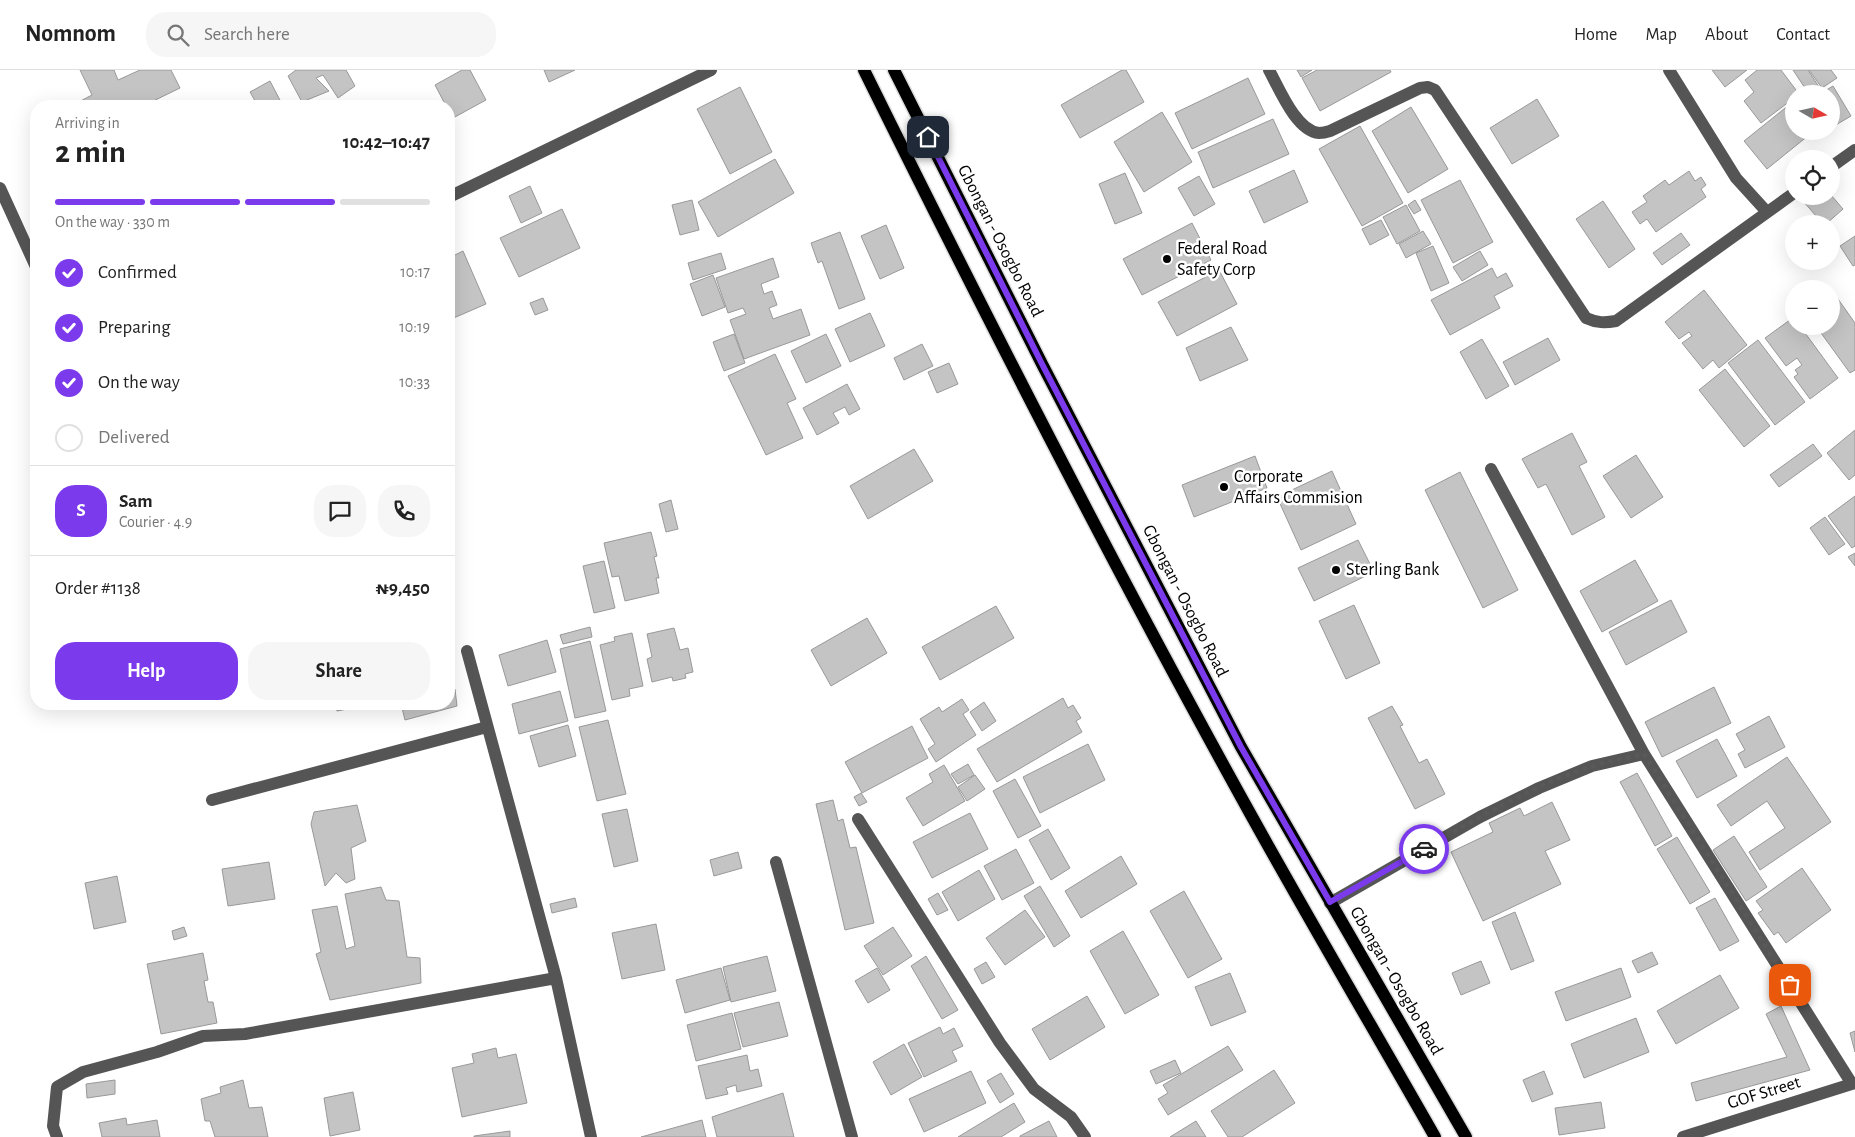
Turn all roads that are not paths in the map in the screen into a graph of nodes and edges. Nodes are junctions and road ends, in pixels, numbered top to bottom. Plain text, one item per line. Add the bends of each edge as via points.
1 (711, 70) edge
2 (864, 70) edge
3 (894, 70) edge
4 (1269, 70) edge
5 (1669, 70) edge
6 (1855, 150) edge
7 (1840, 161) edge
8 (0, 188) edge
9 (455, 194) edge
10 (1785, 199) edge
11 (1766, 212) junction
12 (30, 254) edge
13 (1491, 469) dead end
14 (466, 651) dead end
15 (487, 727) junction
16 (1644, 754) junction
17 (212, 800) dead end
18 (858, 819) dead end
19 (776, 862) dead end
20 (1330, 902) junction
21 (556, 978) junction
22 (1854, 1084) edge
23 (57, 1137) edge
24 (591, 1137) edge
25 (852, 1137) edge
26 (1085, 1137) edge
27 (1435, 1137) edge
28 (1466, 1137) edge
29 (1683, 1137) edge

1 - 9 street
2 - 27 main road via 1095,526 1251,814
3 - 20 main road, Gbongan - Osogbo Road via 1241,747
4 - 11 street via 1292,112 1309,130 1319,133 1330,131 1420,88 1435,90 1586,318 1594,322 1616,321
5 - 11 street via 1736,178
6 - 7 street
8 - 12 street
10 - 11 street
13 - 16 street
14 - 15 street
15 - 17 street
15 - 21 street
16 - 20 street via 1592,766 1539,788 1480,817
16 - 22 street
18 - 26 street via 1000,1043 1034,1089 1070,1117
19 - 25 street
20 - 28 main road, Gbongan - Osogbo Road
21 - 23 street via 245,1034 203,1036 83,1072 58,1087 53,1126
21 - 24 street
22 - 29 street, GOF Street

